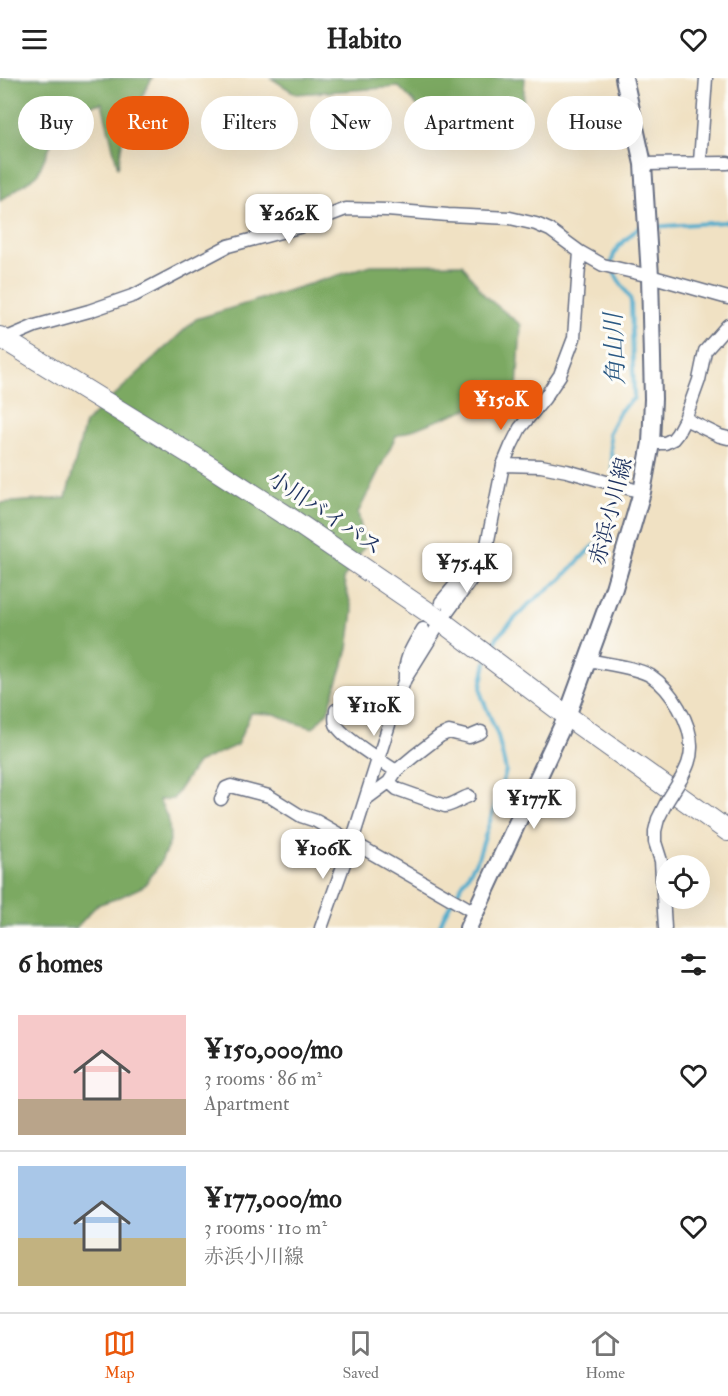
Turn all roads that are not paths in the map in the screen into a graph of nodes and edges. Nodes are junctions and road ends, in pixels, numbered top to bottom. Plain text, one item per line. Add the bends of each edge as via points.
1 (624, 78) edge
2 (706, 78) edge
3 (700, 162) junction
4 (728, 163) edge
5 (643, 164) junction
6 (580, 252) junction
7 (650, 276) junction
8 (728, 297) edge
9 (728, 325) edge
10 (2, 340) edge
11 (685, 419) junction
12 (728, 438) edge
13 (651, 443) junction
14 (503, 465) junction
15 (642, 492) junction
16 (481, 563) junction
17 (441, 602) dead end
18 (432, 625) junction
19 (588, 660) junction
20 (405, 679) junction
21 (336, 710) dead end
22 (567, 716) junction
23 (481, 732) dead end
24 (378, 759) junction
25 (393, 776) junction
26 (469, 796) dead end
27 (221, 799) dead end
28 (366, 799) junction
29 (728, 831) edge
30 (352, 841) junction
31 (470, 909) junction
32 (321, 928) edge
33 (468, 928) edge
34 (665, 928) edge

1 - 5 main road, 赤浜小川線
2 - 3 street
3 - 4 street
3 - 5 street
5 - 7 main road, 赤浜小川線
6 - 7 street via 603,265
6 - 10 street via 550,230 510,218 346,209 299,227 228,246 135,295
6 - 14 street via 574,338 560,375 520,428
7 - 8 street
7 - 13 main road, 赤浜小川線
9 - 11 street via 705,351
10 - 18 highway, 小川バイパス via 293,520
11 - 12 street
11 - 13 street via 673,439
13 - 15 main road, 赤浜小川線
14 - 15 street via 567,471
14 - 16 street
15 - 19 main road, 赤浜小川線
16 - 17 street via 472,565
16 - 18 street
18 - 20 street
18 - 20 street via 407,659
18 - 22 highway, 小川バイパス
19 - 22 main road, 赤浜小川線
19 - 34 street, bridge via 652,677 672,697 691,737 690,760 655,831
20 - 24 street
21 - 24 street via 339,730
22 - 29 highway, 小川バイパス
22 - 31 main road, 赤浜小川線
23 - 25 street via 469,737 449,732 440,736
24 - 25 street
24 - 28 street
25 - 26 street via 397,789 445,806
25 - 28 street
27 - 30 street via 231,786 269,796
28 - 30 street
30 - 31 street
30 - 32 street
31 - 33 main road, 赤浜小川線

